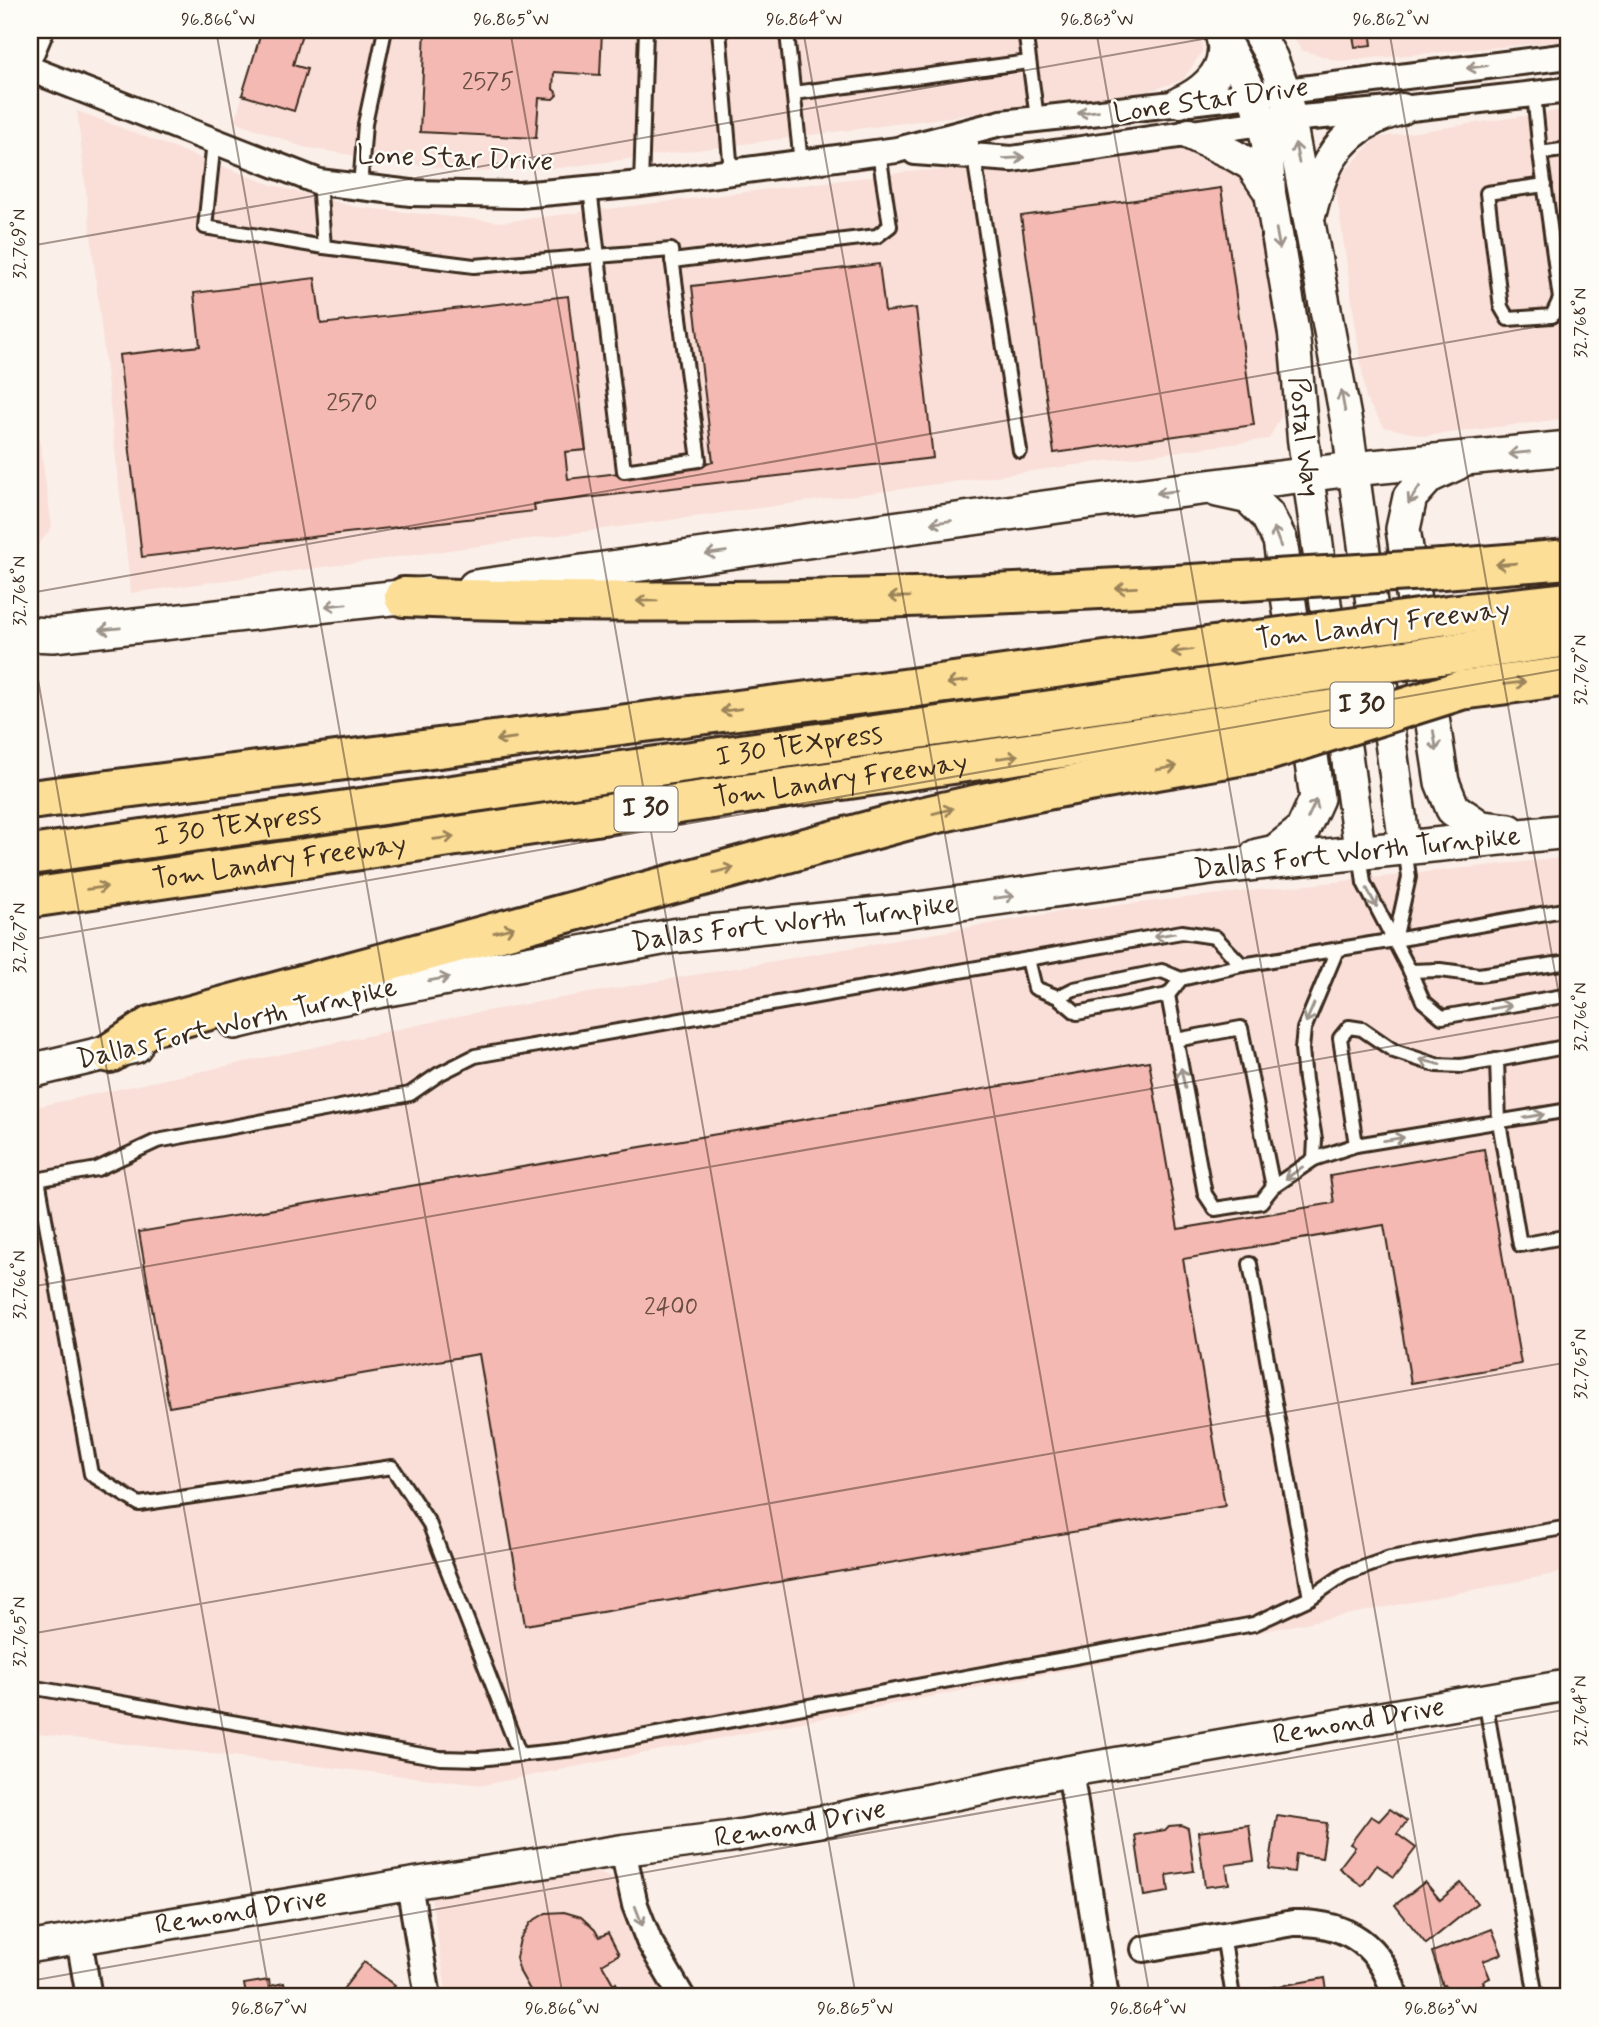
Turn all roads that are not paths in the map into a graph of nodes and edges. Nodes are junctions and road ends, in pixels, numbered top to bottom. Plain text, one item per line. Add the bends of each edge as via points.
1 (41, 30) edge
2 (385, 30) edge
3 (646, 30) edge
4 (719, 30) edge
5 (812, 30) edge
6 (1025, 30) edge
7 (1256, 30) edge
8 (1220, 32) edge
9 (30, 56) edge
10 (1569, 56) edge
11 (1531, 61) junction
12 (1029, 62) junction
13 (30, 69) edge
14 (1569, 90) edge
15 (794, 93) junction
16 (1534, 94) junction
17 (1253, 95) junction
18 (1180, 102) junction
19 (1402, 110) junction
20 (1279, 111) junction
21 (1037, 118) junction
22 (970, 131) junction
23 (1189, 134) junction
24 (214, 141) junction
25 (1569, 149) edge
26 (888, 152) junction
27 (1540, 153) junction
28 (975, 157) junction
29 (801, 163) junction
30 (731, 172) junction
31 (319, 182) junction
32 (641, 184) junction
33 (1545, 185) junction
34 (360, 187) junction
35 (590, 189) junction
36 (1270, 193) junction
37 (1309, 219) junction
38 (324, 247) junction
39 (598, 256) junction
40 (672, 261) junction
41 (1569, 448) edge
42 (1020, 451) dead end
43 (1469, 458) junction
44 (1352, 469) junction
45 (1307, 474) junction
46 (1203, 488) junction
47 (1569, 559) edge
48 (404, 597) junction
49 (1569, 602) edge
50 (30, 634) edge
51 (1569, 638) edge
52 (1569, 676) edge
53 (1265, 735) junction
54 (30, 800) edge
55 (1558, 833) edge
56 (1405, 848) junction
57 (1360, 852) junction
58 (30, 855) edge
59 (1218, 867) junction
60 (30, 898) edge
61 (1569, 909) edge
62 (1395, 940) junction
63 (1337, 950) junction
64 (1028, 959) junction
65 (1569, 962) edge
66 (1242, 965) junction
67 (1410, 971) junction
68 (1181, 978) junction
69 (1168, 995) junction
70 (1569, 995) edge
71 (1059, 997) junction
72 (1176, 1040) junction
73 (1569, 1046) edge
74 (110, 1053) junction
75 (1497, 1060) junction
76 (30, 1070) edge
77 (1569, 1110) edge
78 (1499, 1122) junction
79 (1356, 1145) junction
80 (1314, 1159) junction
81 (34, 1180) edge
82 (1273, 1187) junction
83 (1569, 1237) edge
84 (1250, 1264) dead end
85 (1569, 1527) edge
86 (1310, 1598) junction
87 (1569, 1685) edge
88 (30, 1687) edge
89 (1485, 1699) junction
90 (520, 1755) junction
91 (1070, 1771) junction
92 (623, 1850) junction
93 (409, 1884) junction
94 (1223, 1935) junction
95 (79, 1938) junction
96 (30, 1947) edge
97 (1144, 1949) dead end
98 (89, 1997) edge
99 (428, 1997) edge
100 (682, 1997) edge
101 (1106, 1997) edge
102 (1233, 1997) edge
103 (1395, 1997) edge
104 (1536, 1997) edge

1 - 9 street
2 - 34 lane via 365,124
3 - 32 lane
4 - 30 lane
5 - 15 lane via 787,33
6 - 12 lane
7 - 20 street, Postal Way via 1272,58
8 - 17 street, Postal Way
8 - 18 street via 1223,53 1214,76
10 - 11 street, Lone Star Drive
11 - 16 street
11 -> 20 street, Lone Star Drive
12 - 15 lane
12 - 21 lane
13 - 24 street, Lone Star Drive
14 - 16 street, Lone Star Drive
15 - 29 lane
16 - 19 street, Lone Star Drive
16 - 27 lane
17 - 18 street, Lone Star Drive
17 - 20 street, Postal Way
18 -> 21 street, Lone Star Drive
19 - 20 street, Lone Star Drive
19 - 37 street via 1375,119 1350,135 1334,153 1318,182
20 - 23 street, Lone Star Drive
20 - 36 street, Postal Way via 1267,143
37 -> 20 street, Postal Way
21 - 22 street, Lone Star Drive
22 - 26 street, Lone Star Drive
22 - 28 lane
28 -> 23 street, Lone Star Drive via 1012,159
23 - 36 street via 1251,165
24 - 31 street, Lone Star Drive
24 - 38 lane via 205,227
25 - 27 lane
26 - 28 street, Lone Star Drive
26 - 29 street, Lone Star Drive
26 - 40 lane via 890,226 877,236
27 - 33 lane
28 - 42 lane
29 - 30 street, Lone Star Drive
30 - 32 street, Lone Star Drive
31 - 34 street, Lone Star Drive
31 - 38 lane
32 - 35 street, Lone Star Drive
33 - 33 lane via 1560,299 1552,316 1508,319 1501,307 1487,193
34 - 35 street, Lone Star Drive via 520,195
35 - 39 lane
36 -> 45 street, Postal Way via 1294,334
44 -> 37 street, Postal Way
38 - 39 lane via 474,266
39 - 40 lane via 671,250
39 - 40 lane via 624,471 699,460
41 -> 43 main road
43 - 44 main road
43 -> 55 main road via 1429,476 1410,497 1403,529 1442,782 1452,809 1481,828
44 - 45 main road
44 - 56 street, Postal Way
45 - 46 main road
45 - 57 street, Postal Way
46 -> 48 main road
59 -> 46 main road via 1275,852 1302,831 1317,798 1280,540 1267,515 1249,497
47 -> 48 highway, bridge via 926,597 530,602
48 -> 50 main road
49 -> 54 highway, Tom Landry Freeway, bridge
51 - 58 highway, I 30 TEXpress, bridge
53 -> 52 highway, Tom Landry Freeway / I 30, bridge via 1461,690
60 -> 53 highway, Tom Landry Freeway / I 30
74 -> 53 highway via 151,1026 970,804
55 - 56 main road, Dallas Fort Worth Turnpike
56 - 57 main road, Dallas Fort Worth Turnpike
56 - 62 lane via 1409,877
57 - 59 main road, Dallas Fort Worth Turnpike
57 -> 62 lane via 1364,883
74 -> 59 main road, Dallas Fort Worth Turnpike via 313,1003 672,936 897,912
61 - 62 lane
62 - 63 lane
62 - 67 lane
63 - 66 lane
63 -> 80 lane via 1304,1029 1302,1049
66 -> 64 lane via 1215,937 1182,932
64 - 71 lane via 1035,988
64 - 81 lane via 474,1056 410,1094 158,1140 97,1169
65 - 67 lane via 1479,975
66 - 68 lane
67 -> 70 lane via 1423,1001 1442,1017
68 - 69 lane
68 - 71 lane via 1162,971 1074,989
69 - 71 lane via 1077,1013
69 - 72 lane
72 - 82 lane via 1241,1028
82 -> 72 lane via 1261,1202 1215,1209 1205,1194
73 - 75 lane
74 - 76 main road, Dallas Fort Worth Turnpike
75 - 78 lane
75 -> 79 lane via 1436,1065 1394,1051 1362,1029 1349,1027 1340,1038
78 -> 77 lane
79 -> 78 lane
78 - 83 lane via 1520,1245
79 - 80 lane
80 -> 82 lane
81 - 90 lane via 91,1474 139,1504 391,1467 429,1522
84 - 86 lane
85 - 86 lane via 1390,1558 1345,1574
86 - 90 lane via 1254,1624 575,1749
87 - 89 street, Remond Drive
88 - 90 lane via 422,1755 479,1759
89 - 91 street, Remond Drive
89 - 104 lane
91 - 92 street, Remond Drive via 829,1820
91 - 101 street
92 - 93 street, Remond Drive
92 -> 100 street via 635,1905 649,1941
93 - 95 street, Remond Drive
93 - 99 street
94 - 97 street
94 - 102 lane
94 - 103 street via 1293,1923 1330,1926 1367,1945 1382,1963
95 - 96 street, Remond Drive
95 - 98 street

